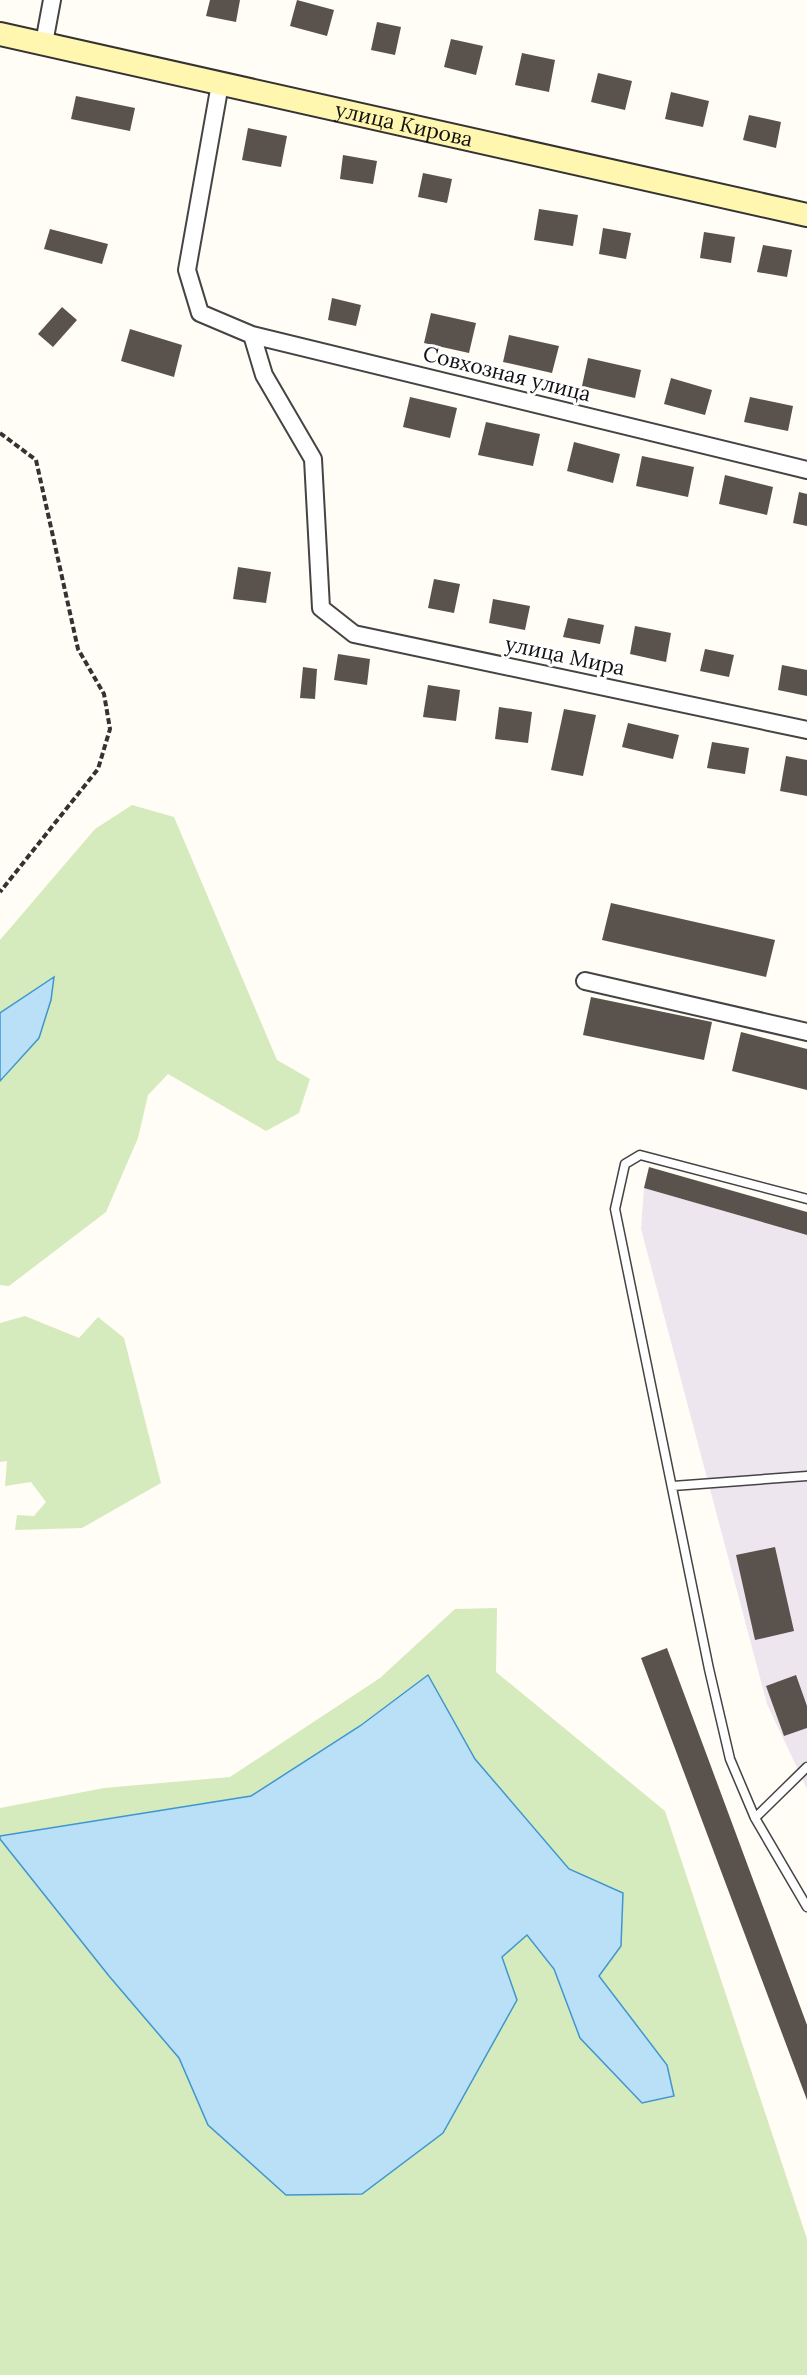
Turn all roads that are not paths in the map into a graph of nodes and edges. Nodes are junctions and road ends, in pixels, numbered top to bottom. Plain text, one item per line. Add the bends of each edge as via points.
1 (52, 0) edge
2 (0, 34) edge
3 (44, 43) junction
4 (220, 84) junction
5 (807, 215) edge
6 (252, 335) junction
7 (807, 470) edge
8 (807, 730) edge
9 (585, 981) dead end
10 (807, 1032) edge
11 (807, 1199) edge
12 (807, 1476) edge
13 (672, 1486) junction
14 (807, 1767) edge
15 (755, 1818) junction
16 (807, 1907) edge

1 - 3 street
2 - 3 street, улица Кирова
3 - 4 street, улица Кирова
4 - 5 street, улица Кирова
4 - 6 street, Совхозная улица via 187,270 200,314
6 - 7 street, Совхозная улица
6 - 8 street, улица Мира via 264,375 313,459 321,608 354,634
9 - 10 street
11 - 13 lane via 640,1155 625,1164 615,1209
12 - 13 lane
13 - 15 lane via 730,1759
14 - 15 lane
15 - 16 lane

